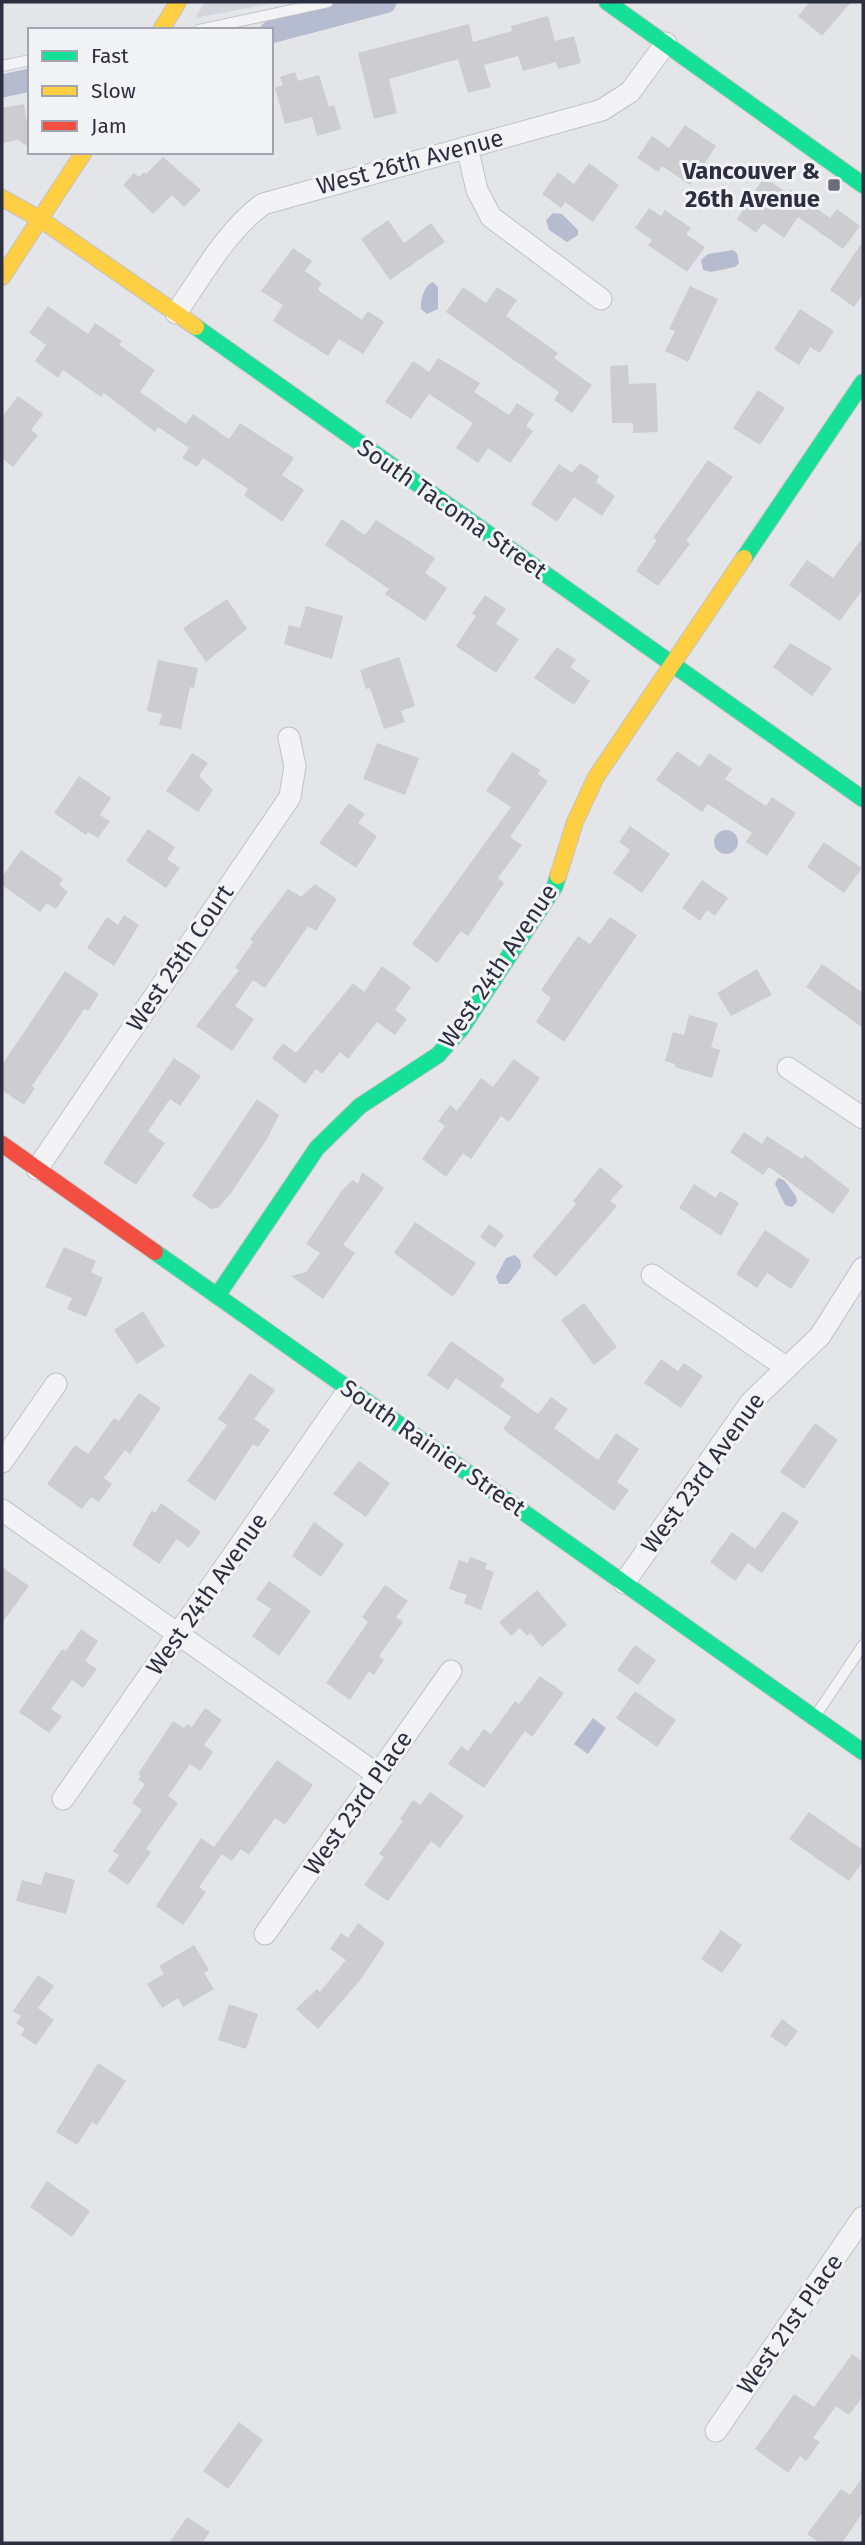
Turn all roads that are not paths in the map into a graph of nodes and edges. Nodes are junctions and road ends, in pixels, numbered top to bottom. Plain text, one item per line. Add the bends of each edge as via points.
1 (178, 2) edge
2 (328, 2) edge
3 (607, 2) edge
4 (162, 28) edge
5 (208, 28) edge
6 (666, 43) junction
7 (28, 60) edge
8 (2, 66) edge
9 (467, 147) junction
10 (83, 154) edge
11 (863, 185) edge
12 (2, 198) edge
13 (40, 219) junction
14 (2, 277) edge
15 (601, 299) dead end
16 (176, 313) junction
17 (863, 382) edge
18 (673, 664) junction
19 (289, 738) dead end
20 (863, 799) edge
21 (788, 1068) dead end
22 (863, 1118) edge
23 (2, 1144) edge
24 (37, 1169) junction
25 (863, 1268) edge
26 (652, 1275) dead end
27 (217, 1296) junction
28 (787, 1368) junction
29 (57, 1384) dead end
30 (349, 1389) junction
31 (2, 1462) edge
32 (2, 1510) edge
33 (624, 1583) junction
34 (179, 1635) junction
35 (863, 1645) edge
36 (451, 1671) dead end
37 (814, 1718) junction
38 (863, 1752) edge
39 (377, 1776) junction
40 (63, 1799) dead end
41 (265, 1934) dead end
42 (863, 2217) edge
43 (716, 2431) dead end

1 - 4 street
2 - 5 lane
3 - 6 street
6 - 9 street, West 26th Avenue via 629,92 602,110
6 - 11 street
7 - 8 lane
9 - 15 street via 477,190 491,217
9 - 16 street, West 26th Avenue via 263,204 233,233
10 - 13 street
12 - 13 street, South Tacoma Street
13 - 14 street
13 - 16 street, South Tacoma Street
16 - 18 street, South Tacoma Street
17 - 18 street, West 24th Avenue
18 - 20 street, South Tacoma Street
18 - 27 street, West 24th Avenue via 596,777 543,908 461,1029 438,1055 336,1126
19 - 24 street, West 25th Court via 295,766 290,797
21 - 22 street
23 - 24 street, South Rainier Street
24 - 27 street, South Rainier Street
25 - 28 street, West 23rd Avenue via 820,1336
26 - 28 street
27 - 30 street, South Rainier Street
28 - 33 street, West 23rd Avenue via 751,1402
29 - 31 street
30 - 33 street, South Rainier Street
30 - 34 street, West 24th Avenue
32 - 34 street
33 - 37 street, South Rainier Street
34 - 39 street
34 - 40 street, West 24th Avenue
35 - 37 lane
36 - 39 street, West 23rd Place
37 - 38 street, South Rainier Street
39 - 41 street, West 23rd Place
42 - 43 street, West 21st Place

